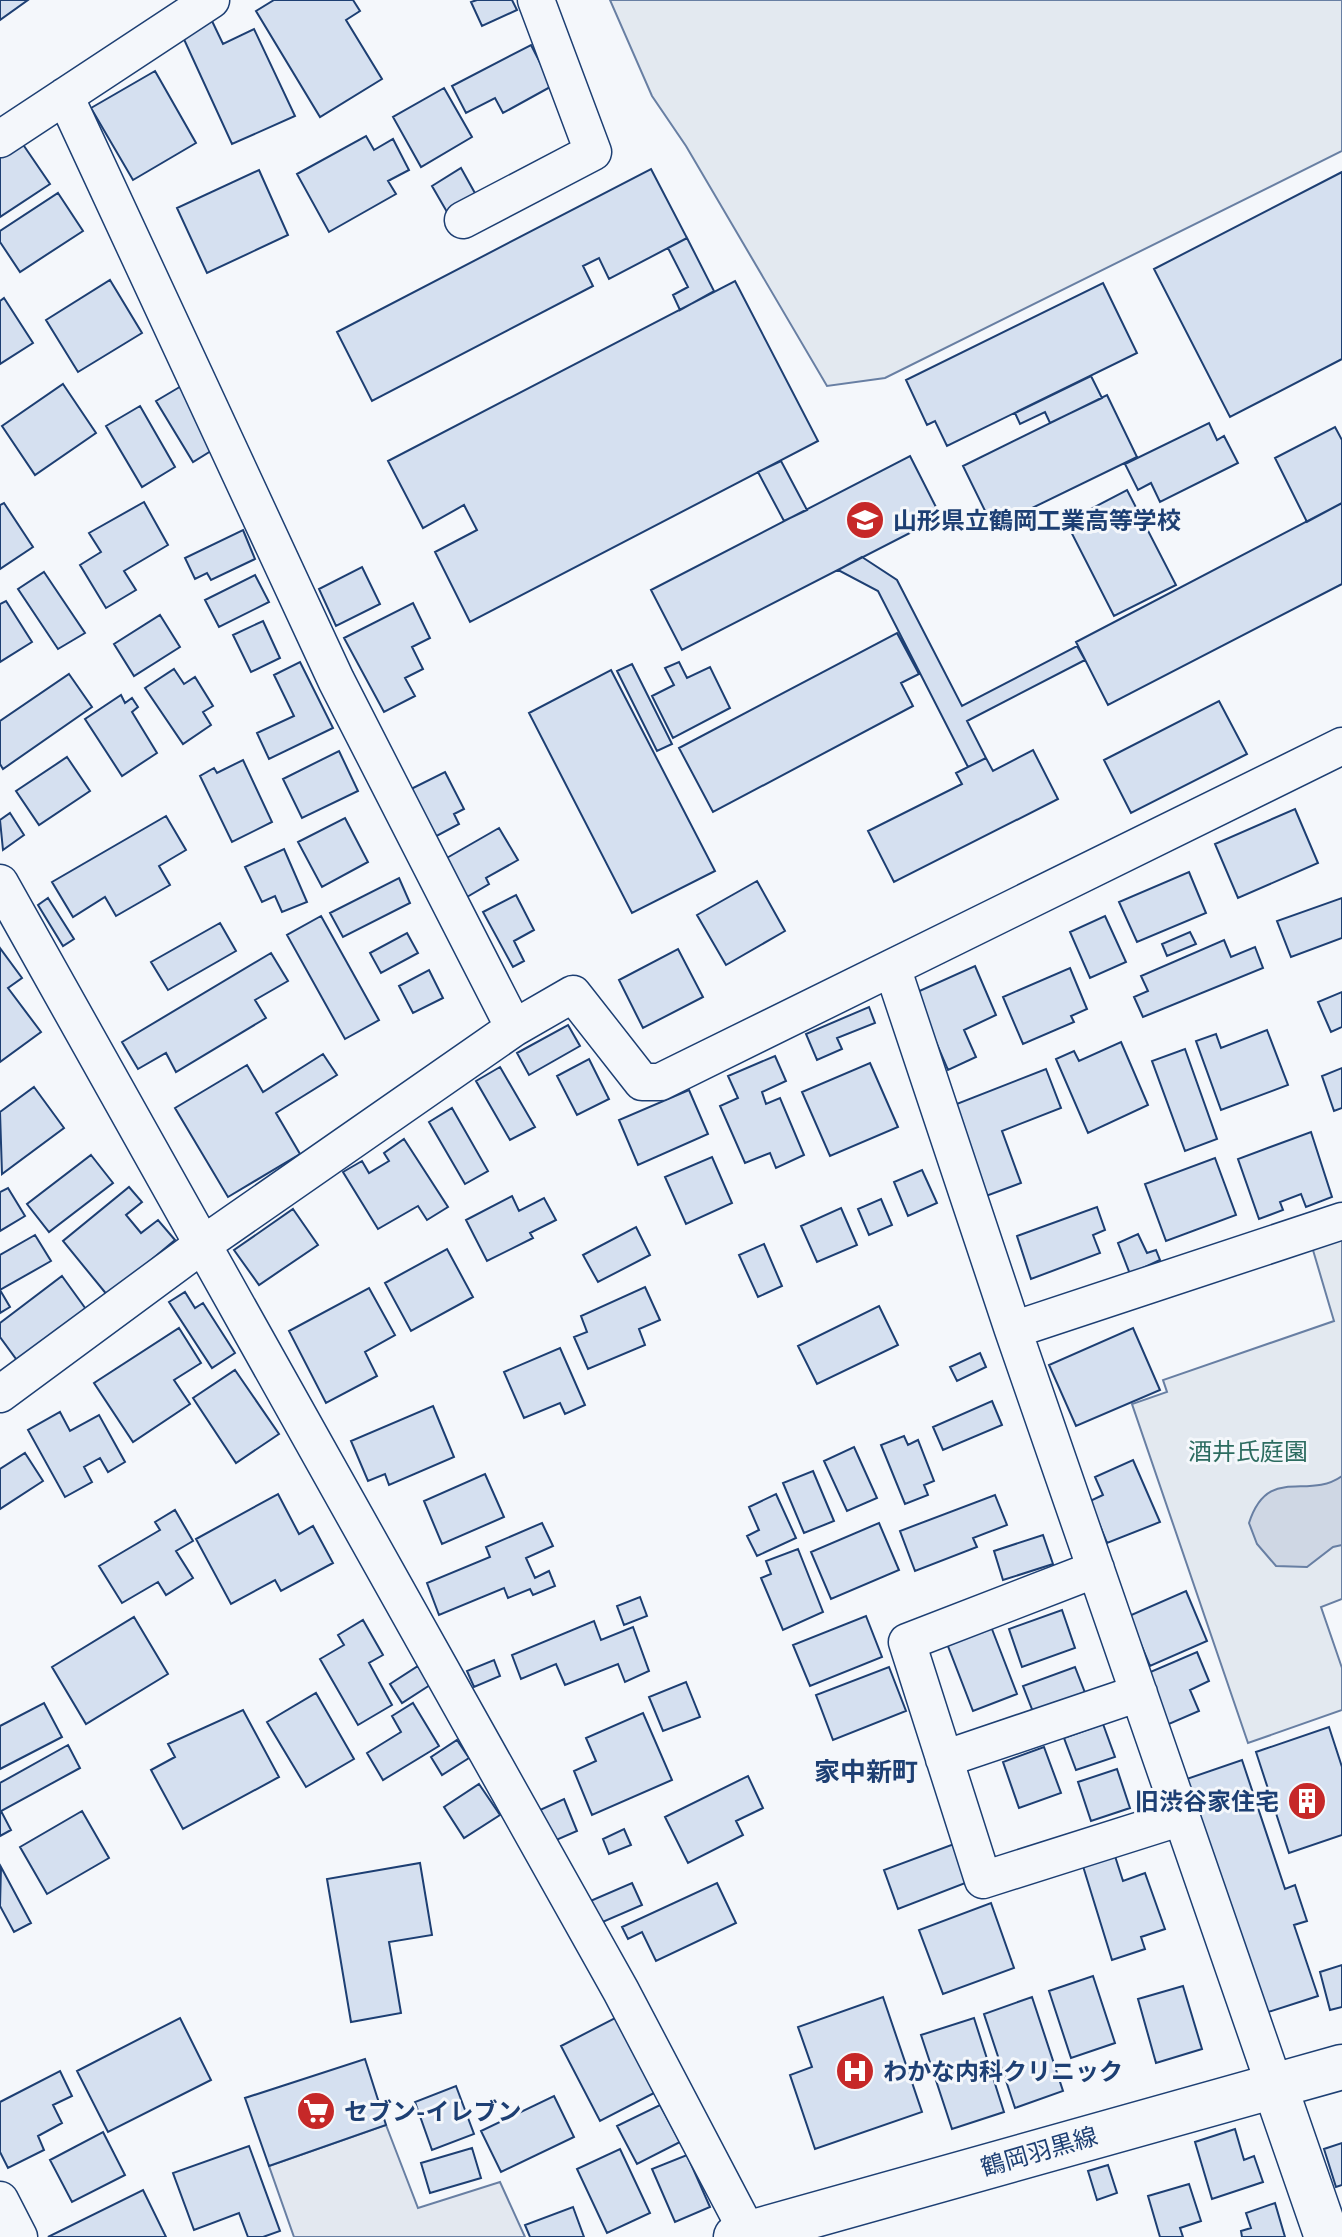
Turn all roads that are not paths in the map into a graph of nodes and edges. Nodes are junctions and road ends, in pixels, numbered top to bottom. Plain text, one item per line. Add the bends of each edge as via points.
1 (211, 0) edge
2 (536, 0) edge
3 (65, 96) junction
4 (0, 139) edge
5 (463, 220) dead end
6 (1342, 746) edge
7 (0, 883) edge
8 (893, 970) junction
9 (514, 1028) junction
10 (1342, 1221) edge
11 (202, 1245) junction
12 (1013, 1330) junction
13 (0, 1394) edge
14 (1096, 1569) junction
15 (1139, 1693) junction
16 (944, 1759) junction
17 (1182, 1817) junction
18 (1342, 2067) edge
19 (1274, 2084) junction
20 (0, 2200) edge
21 (762, 2233) edge
22 (19, 2237) edge
23 (1327, 2237) edge

1 - 3 street
2 - 5 street via 593,152
3 - 4 street
3 - 9 street via 336,680
6 - 8 street
7 - 11 street
8 - 9 street via 660,1082 642,1082 573,994
8 - 12 street
9 - 11 street
10 - 12 street
11 - 13 street
11 - 21 street
12 - 14 street
14 - 15 street
14 - 16 street via 907,1642
15 - 16 street
15 - 17 street
16 - 17 street via 983,1880
17 - 19 street
18 - 19 main road, 鶴岡羽黒線
19 - 21 main road, 鶴岡羽黒線
19 - 23 main road
20 - 22 street

